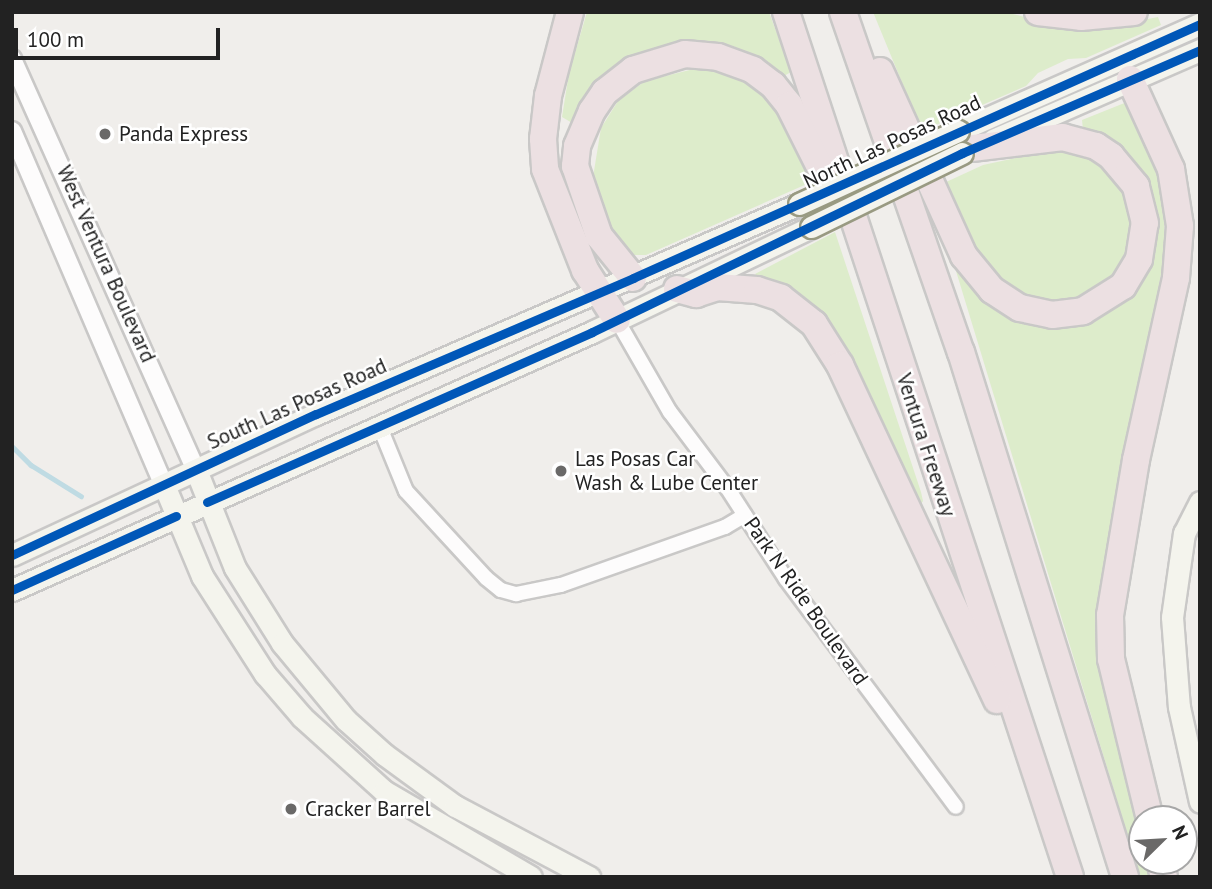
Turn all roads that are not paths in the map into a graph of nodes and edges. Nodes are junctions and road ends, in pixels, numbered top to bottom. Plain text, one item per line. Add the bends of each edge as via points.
1 (570, 12) edge
2 (786, 12) edge
3 (844, 12) edge
4 (853, 12) edge
5 (1038, 12) edge
6 (1134, 12) edge
7 (1200, 24) edge
8 (1200, 50) edge
9 (12, 59) edge
10 (1126, 69) junction
11 (12, 131) edge
12 (965, 144) junction
13 (633, 278) junction
14 (677, 289) junction
15 (600, 293) junction
16 (617, 320) junction
17 (893, 346) junction
18 (379, 425) junction
19 (196, 470) junction
20 (164, 485) junction
21 (207, 502) junction
22 (1200, 502) edge
23 (745, 515) junction
24 (176, 516) junction
25 (12, 555) edge
26 (12, 590) edge
27 (1035, 774) junction
28 (1200, 802) edge
29 (1147, 805) edge
30 (956, 807) dead end
31 (531, 877) edge
32 (589, 877) edge
33 (1070, 877) edge
34 (1125, 877) edge

1 - 15 highway via 548,96 545,169 565,229
2 - 17 highway, Ventura Freeway
3 - 34 highway via 961,352
4 - 12 highway via 964,256 979,278 1013,304 1052,315 1083,311 1123,286 1139,259 1145,223 1136,186 1111,156 1096,146 1063,137
5 - 6 highway via 1080,17
7 - 10 main road, North Las Posas Road
8 - 10 main road, North Las Posas Road
9 - 19 street, West Ventura Boulevard
10 - 12 main road, North Las Posas Road
10 - 29 highway via 1171,169 1180,226 1175,278 1136,460 1110,615 1111,659
11 - 20 street, West Ventura Boulevard
12 - 13 main road, North Las Posas Road, bridge via 799,204
12 - 14 main road, North Las Posas Road, bridge via 811,227
13 - 15 main road, North Las Posas Road
13 - 17 highway via 607,250 578,185 575,166 583,129 605,92 633,70 667,57 718,57 753,70 774,85 789,105 824,176
14 - 16 main road, North Las Posas Road
14 - 27 highway via 696,294 738,286 769,294 800,310 827,341 963,633
15 - 16 highway
15 - 19 main road, South Las Posas Road
16 - 18 main road
16 - 23 street, Park N Ride Boulevard via 670,412
17 - 27 highway, Ventura Freeway
18 - 21 main road
18 - 23 street via 406,491 486,578 501,590 516,594 561,585 725,527
19 - 20 main road, South Las Posas Road
19 - 21 main road
20 - 24 main road
20 - 25 main road, South Las Posas Road
21 - 24 main road
21 - 32 main road via 235,568 258,606 346,720 455,806
22 - 28 main road via 1184,533 1172,607 1179,707
23 - 30 street, Park N Ride Boulevard via 786,579
24 - 26 main road
24 - 31 main road via 202,576 232,626 302,717 384,791
27 - 33 highway, Ventura Freeway

